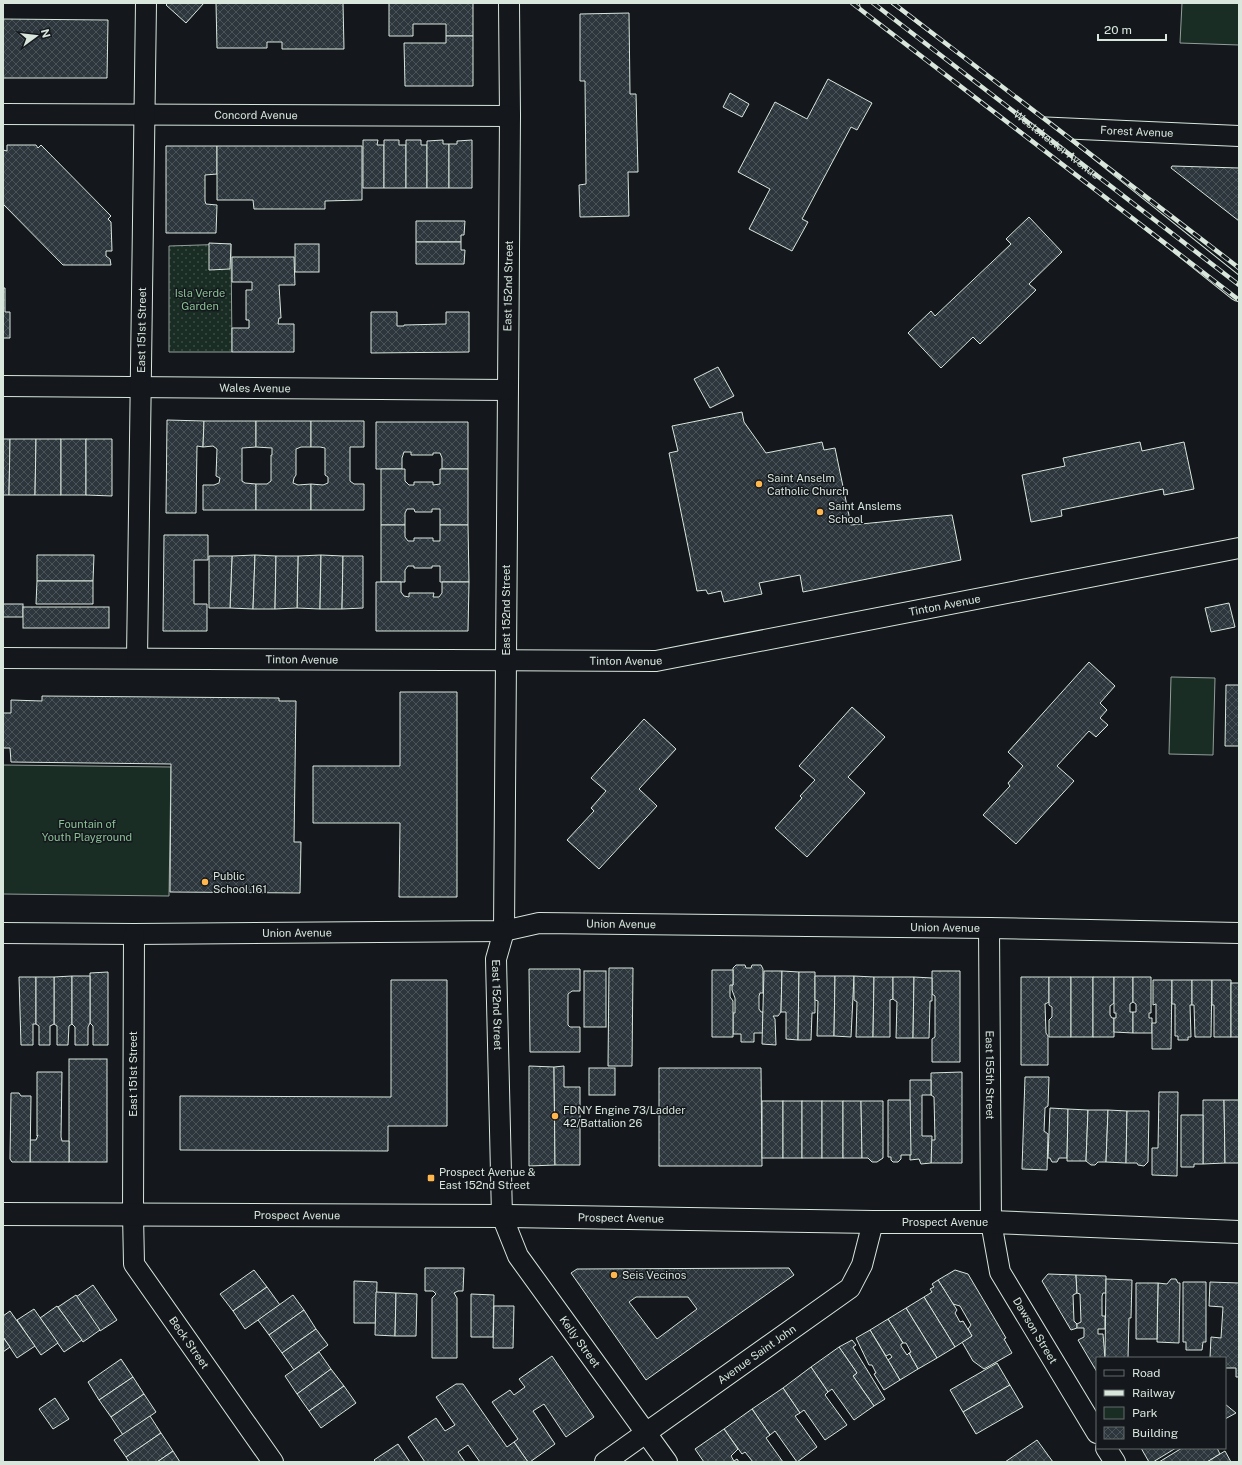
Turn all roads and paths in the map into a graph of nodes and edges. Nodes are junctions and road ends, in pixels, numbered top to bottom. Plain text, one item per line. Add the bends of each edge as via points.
1 (146, 3) edge
2 (509, 3) edge
3 (871, 3) edge
4 (3, 114) edge
5 (145, 115) junction
6 (510, 116) junction
7 (1035, 127) junction
8 (1239, 136) edge
9 (1239, 290) edge
10 (3, 386) edge
11 (141, 387) junction
12 (507, 390) junction
13 (1239, 548) edge
14 (3, 658) edge
15 (137, 658) junction
16 (506, 661) junction
17 (989, 928) junction
18 (504, 931) junction
19 (3, 933) edge
20 (1239, 933) edge
21 (134, 934) junction
22 (3, 1214) edge
23 (132, 1214) junction
24 (502, 1216) junction
25 (873, 1222) junction
26 (991, 1222) junction
27 (1239, 1232) edge
28 (1096, 1431) edge
29 (646, 1433) junction
30 (1107, 1449) edge
31 (273, 1462) edge
32 (605, 1462) edge
33 (667, 1462) edge
34 (1114, 1462) edge

1 - 5 street, East 151st Street
2 - 6 street, East 152nd Street
3 - 7 street, Westchester Avenue
4 - 5 street, Concord Avenue
5 - 6 street, Concord Avenue
5 - 11 street, East 151st Street
6 - 12 street, East 152nd Street
7 - 8 street, Forest Avenue
7 - 9 street, Westchester Avenue
10 - 11 street, Wales Avenue
11 - 12 street, Wales Avenue
11 - 15 street, East 151st Street
12 - 16 street, East 152nd Street
13 - 16 street, Tinton Avenue via 656,661
14 - 15 street, Tinton Avenue
15 - 16 street, Tinton Avenue
16 - 18 street, East 152nd Street
17 - 18 street, Union Avenue via 539,923
17 - 20 street, Union Avenue
17 - 26 street, East 155th Street
18 - 21 street, Union Avenue
18 - 24 street, East 152nd Street via 496,959
19 - 21 street, Union Avenue
21 - 23 street, East 151st Street
22 - 23 street, Prospect Avenue
23 - 24 street, Prospect Avenue
23 - 31 street, Beck Street via 134,1264
24 - 25 street, Prospect Avenue
24 - 29 street, Kelly Street via 518,1256
25 - 26 street, Prospect Avenue
25 - 29 street, Avenue Saint John via 862,1265 850,1288
26 - 27 street, Prospect Avenue
26 - 28 street, Dawson Street via 1000,1272
29 - 32 street, Avenue Saint John
29 - 33 street, Kelly Street
30 - 34 street

